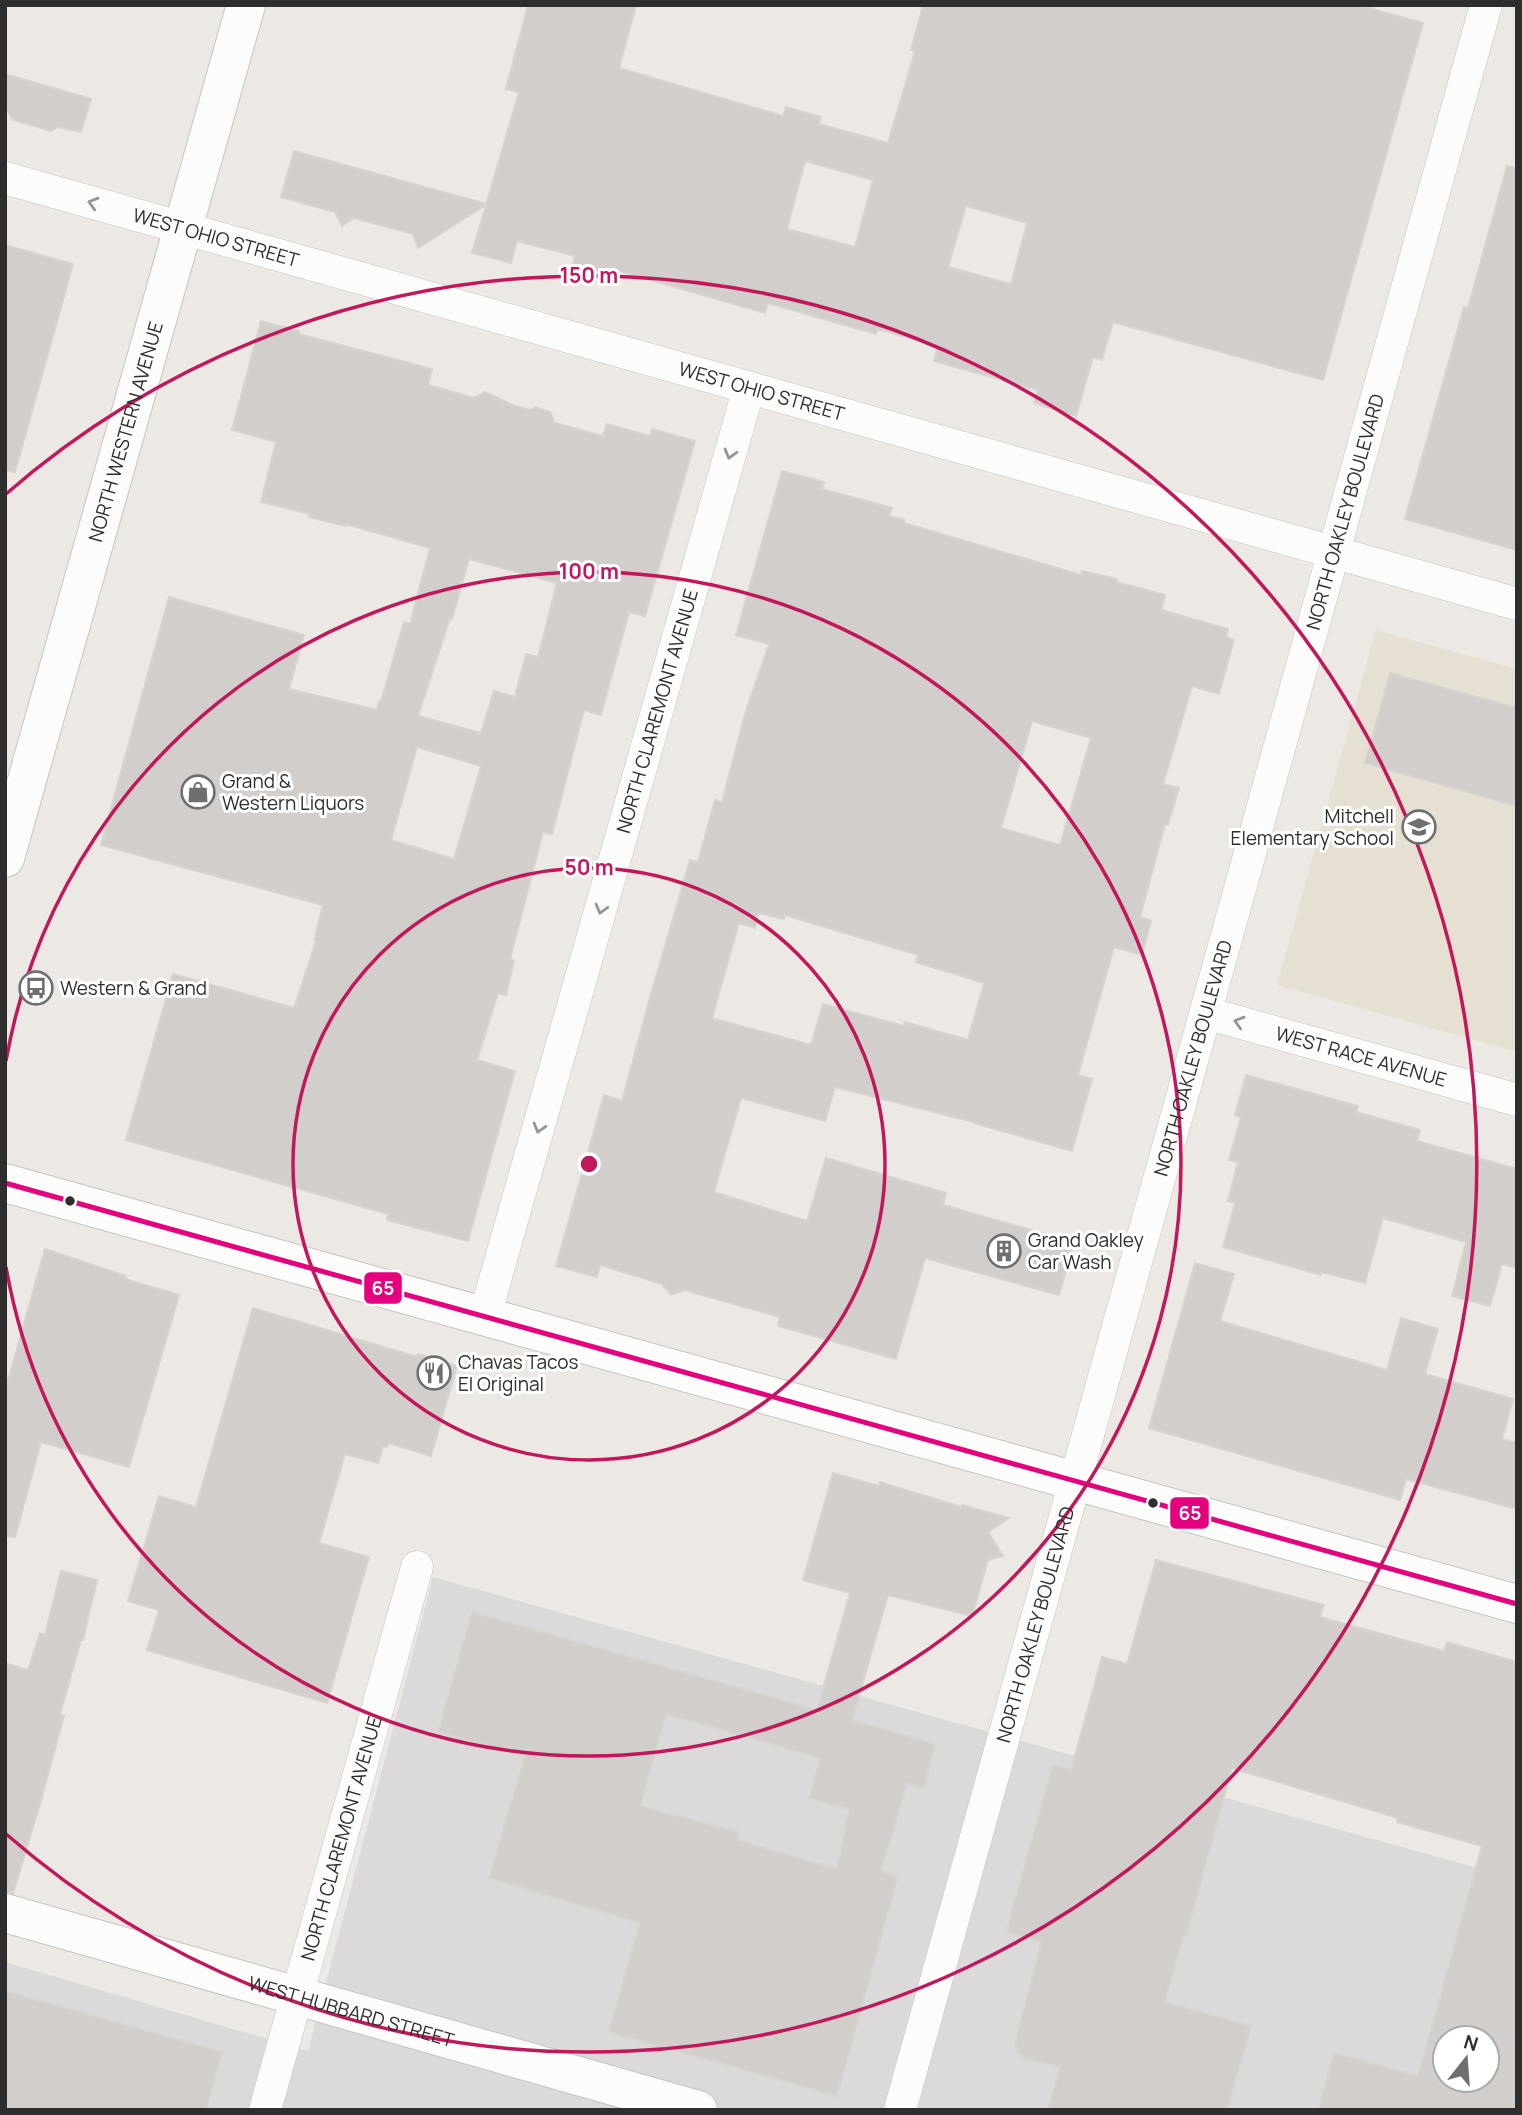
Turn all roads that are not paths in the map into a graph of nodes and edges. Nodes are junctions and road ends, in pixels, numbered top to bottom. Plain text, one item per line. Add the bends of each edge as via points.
1 (246, 5) edge
2 (1486, 5) edge
3 (5, 178) edge
4 (182, 229) junction
5 (749, 388) junction
6 (1333, 553) junction
7 (1517, 604) edge
8 (5, 858) edge
9 (1206, 1013) junction
10 (1517, 1100) edge
11 (5, 1182) edge
12 (485, 1315) junction
13 (1075, 1481) junction
14 (417, 1567) dead end
15 (1517, 1604) edge
16 (5, 1913) edge
17 (296, 1996) junction
18 (265, 2110) edge
19 (698, 2110) edge
20 (900, 2110) edge

1 - 4 main road, NORTH WESTERN AVENUE
2 - 6 street, NORTH OAKLEY BOULEVARD
4 -> 3 street, WEST OHIO STREET
4 - 5 street, WEST OHIO STREET
4 - 8 main road, NORTH WESTERN AVENUE
5 - 6 street, WEST OHIO STREET
5 -> 12 street, NORTH CLAREMONT AVENUE
6 - 7 street, WEST OHIO STREET
6 - 9 street, NORTH OAKLEY BOULEVARD
10 -> 9 street, WEST RACE AVENUE
9 - 13 street, NORTH OAKLEY BOULEVARD
11 - 12 main road
12 - 13 main road
13 - 15 main road
13 - 20 street, NORTH OAKLEY BOULEVARD
14 - 17 street, NORTH CLAREMONT AVENUE
16 - 17 main road, WEST HUBBARD STREET
17 - 18 street, NORTH CLAREMONT AVENUE
17 - 19 main road, WEST HUBBARD STREET

